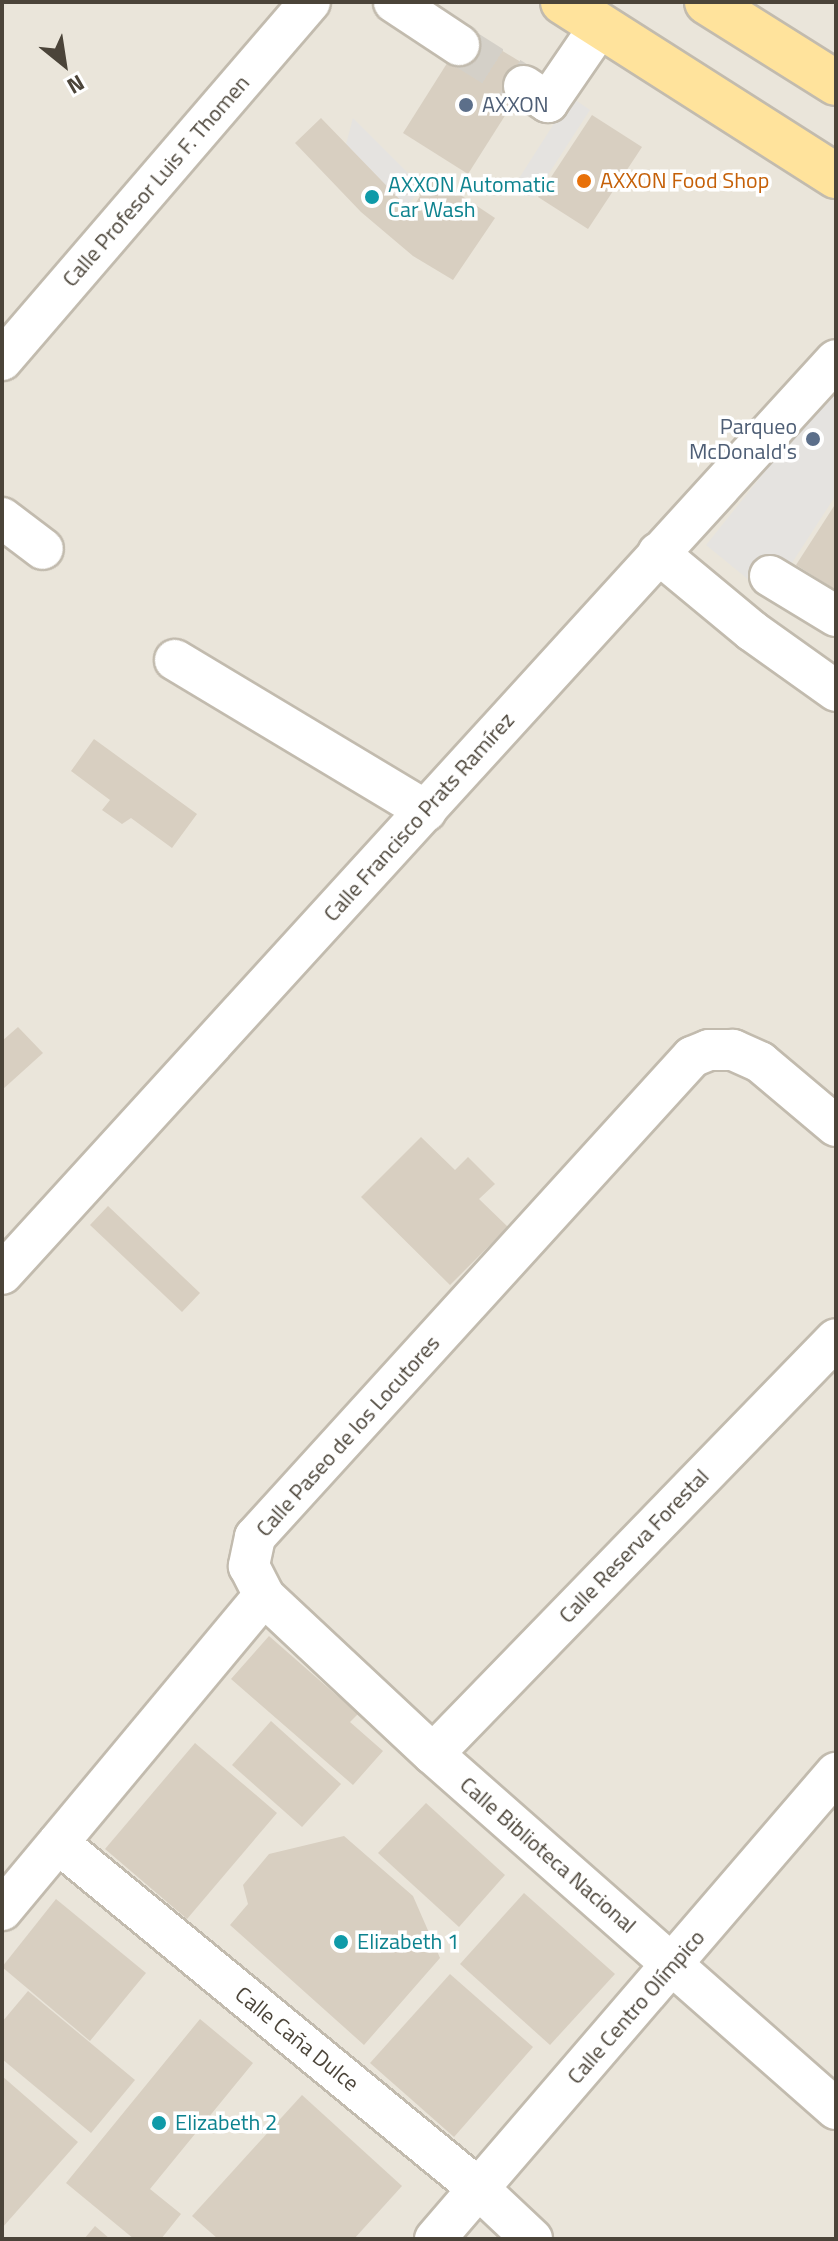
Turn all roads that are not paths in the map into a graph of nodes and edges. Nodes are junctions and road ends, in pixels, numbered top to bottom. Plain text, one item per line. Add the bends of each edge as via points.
1 (310, 2) edge
2 (394, 2) edge
3 (563, 2) edge
4 (707, 2) edge
5 (448, 25) tunnel mouth
6 (600, 26) junction
7 (836, 83) edge
8 (524, 86) tunnel mouth
9 (836, 176) edge
10 (2, 360) edge
11 (836, 360) edge
12 (2, 518) edge
13 (43, 549) dead end
14 (658, 553) junction
15 (770, 576) dead end
16 (836, 616) edge
17 (175, 660) dead end
18 (836, 691) edge
19 (426, 811) junction
20 (836, 1126) edge
21 (2, 1274) edge
22 (836, 1339) edge
23 (264, 1596) junction
24 (433, 1754) junction
25 (836, 1773) edge
26 (58, 1843) junction
27 (2, 1910) edge
28 (673, 1965) junction
29 (836, 2109) edge
30 (479, 2189) junction
31 (435, 2239) edge
32 (532, 2239) edge

1 - 10 street, Calle Profesor Luis F. Thomen
2 - 5 street
3 - 6 main road
4 - 7 main road
6 - 8 street via 548,102
6 - 9 main road
11 - 14 street, Calle Francisco Prats Ramírez
12 - 13 street
14 - 18 street via 752,631
14 - 19 street, Calle Francisco Prats Ramírez
15 - 16 street
17 - 19 street
19 - 21 street, Calle Francisco Prats Ramírez
20 - 23 street, Calle Paseo de los Locutores via 760,1062 733,1050 709,1050 692,1057 255,1537 249,1566
22 - 24 street, Calle Reserva Forestal
23 - 24 street, Calle Biblioteca Nacional
23 - 26 street
24 - 28 street, Calle Biblioteca Nacional
25 - 28 street, Calle Centro Olímpico
26 - 27 street
26 - 30 street, Calle Caña Dulce
28 - 29 street, Calle Biblioteca Nacional
28 - 30 street, Calle Centro Olímpico
30 - 31 street, Calle Centro Olímpico
30 - 32 street, Calle Caña Dulce

